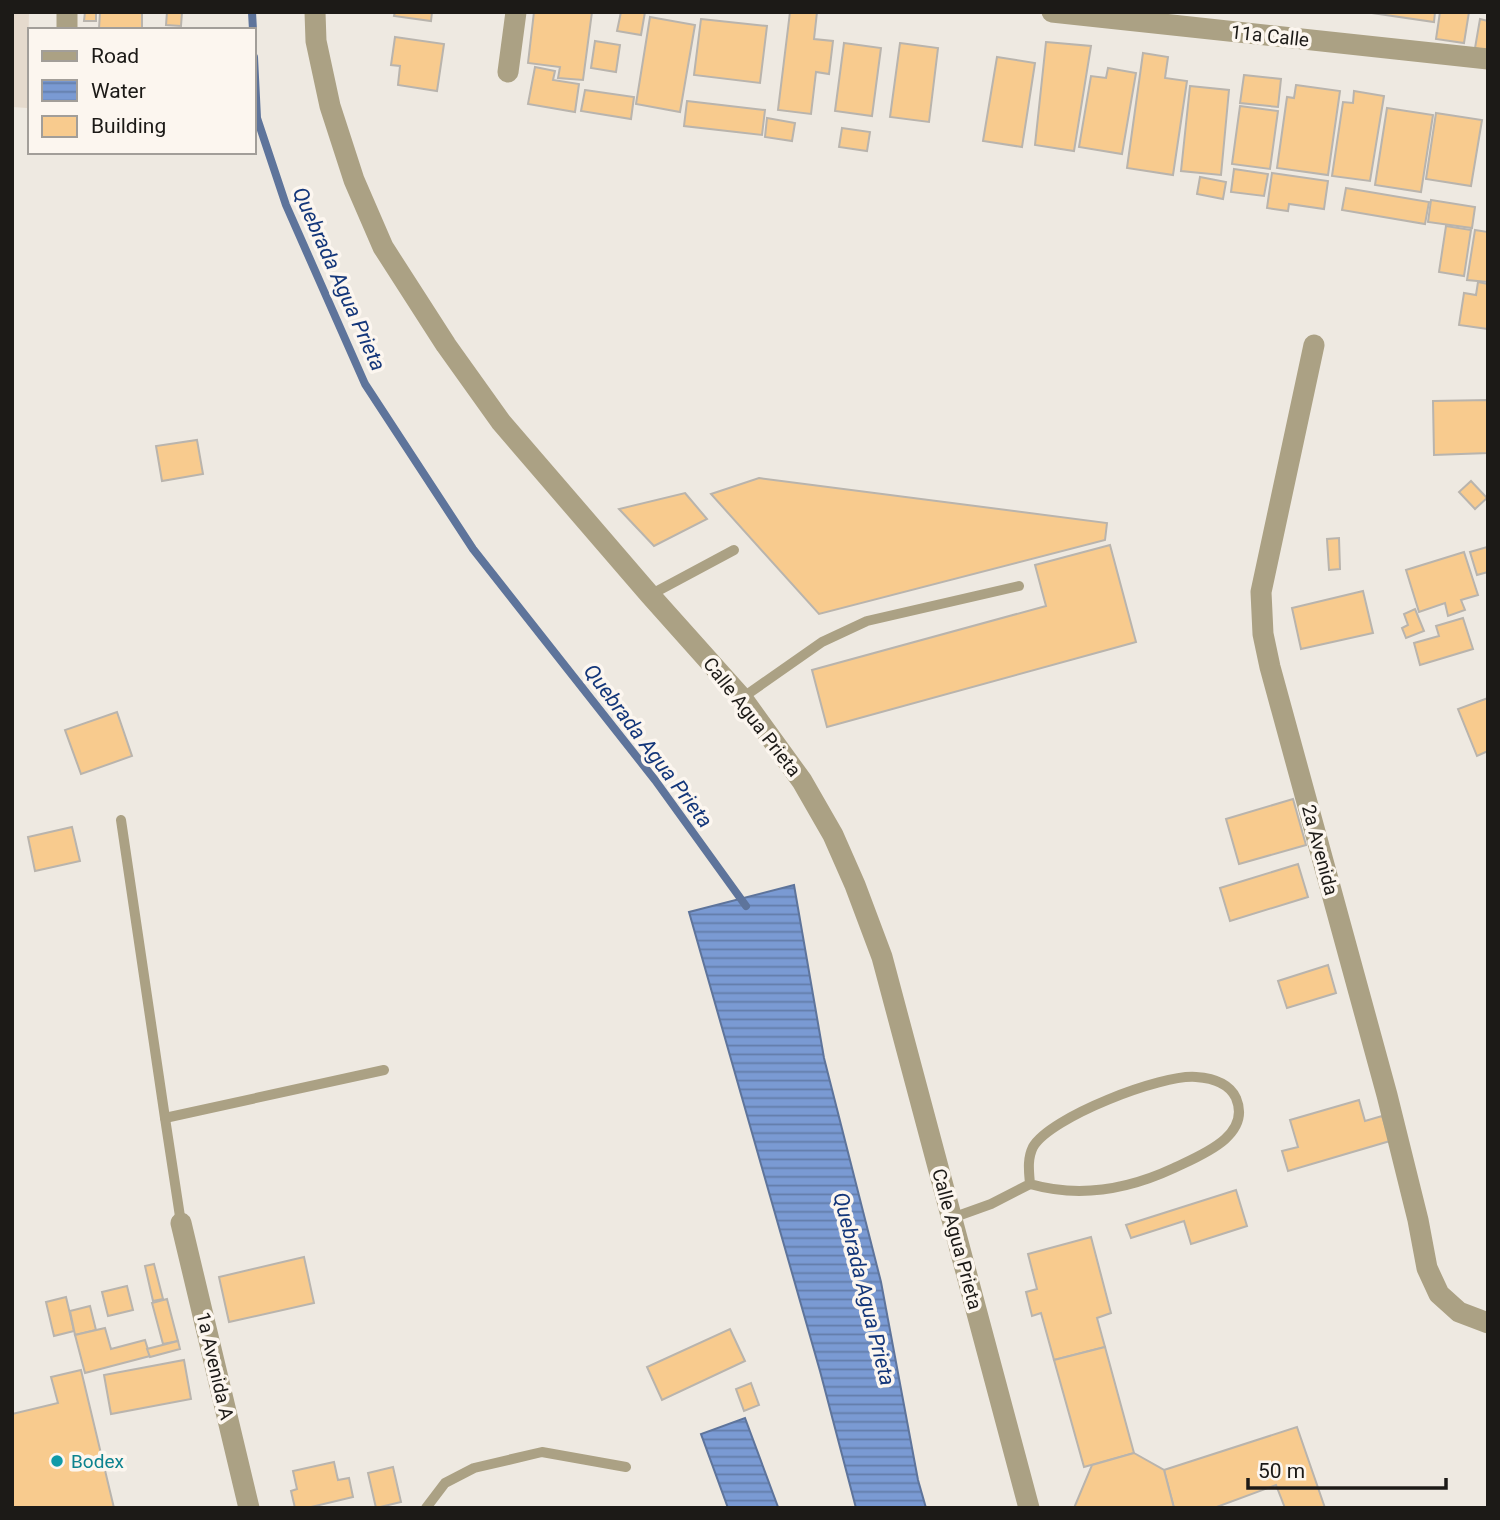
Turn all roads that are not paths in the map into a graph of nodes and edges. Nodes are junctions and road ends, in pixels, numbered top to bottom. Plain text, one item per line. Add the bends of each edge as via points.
1 (315, 12) edge
2 (516, 12) edge
3 (1052, 12) edge
4 (1087, 15) edge
5 (1488, 59) edge
6 (508, 72) dead end
7 (1314, 345) dead end
8 (734, 550) dead end
9 (1019, 586) dead end
10 (650, 595) junction
11 (742, 698) junction
12 (121, 820) dead end
13 (384, 1070) dead end
14 (165, 1118) junction
15 (1030, 1184) junction
16 (952, 1218) junction
17 (181, 1223) joint
18 (1488, 1323) edge
19 (626, 1467) dead end
20 (249, 1508) edge
21 (426, 1508) edge
22 (1029, 1508) edge

1 - 10 street, Calle Agua Prieta via 316,41 330,106 354,180 383,247 501,422
2 - 6 street
3 - 4 street, 11a Calle
4 - 5 street, 11a Calle
7 - 18 street, 2a Avenida via 1261,592 1263,634 1387,1095 1427,1268 1438,1294 1459,1312
8 - 10 lane
9 - 11 lane via 867,621 822,642
10 - 11 street, Calle Agua Prieta
11 - 16 street, Calle Agua Prieta via 802,781 855,885 882,957
12 - 14 lane
13 - 14 lane
14 - 17 lane
15 - 15 lane via 1028,1166 1034,1147 1054,1128 1100,1103 1193,1076 1216,1080 1234,1093 1238,1125 1223,1142 1168,1171 1113,1189 1080,1192
15 - 16 lane
16 - 22 street, Calle Agua Prieta
17 - 20 street, 1a Avenida A
19 - 21 lane via 542,1452 474,1468 445,1483

